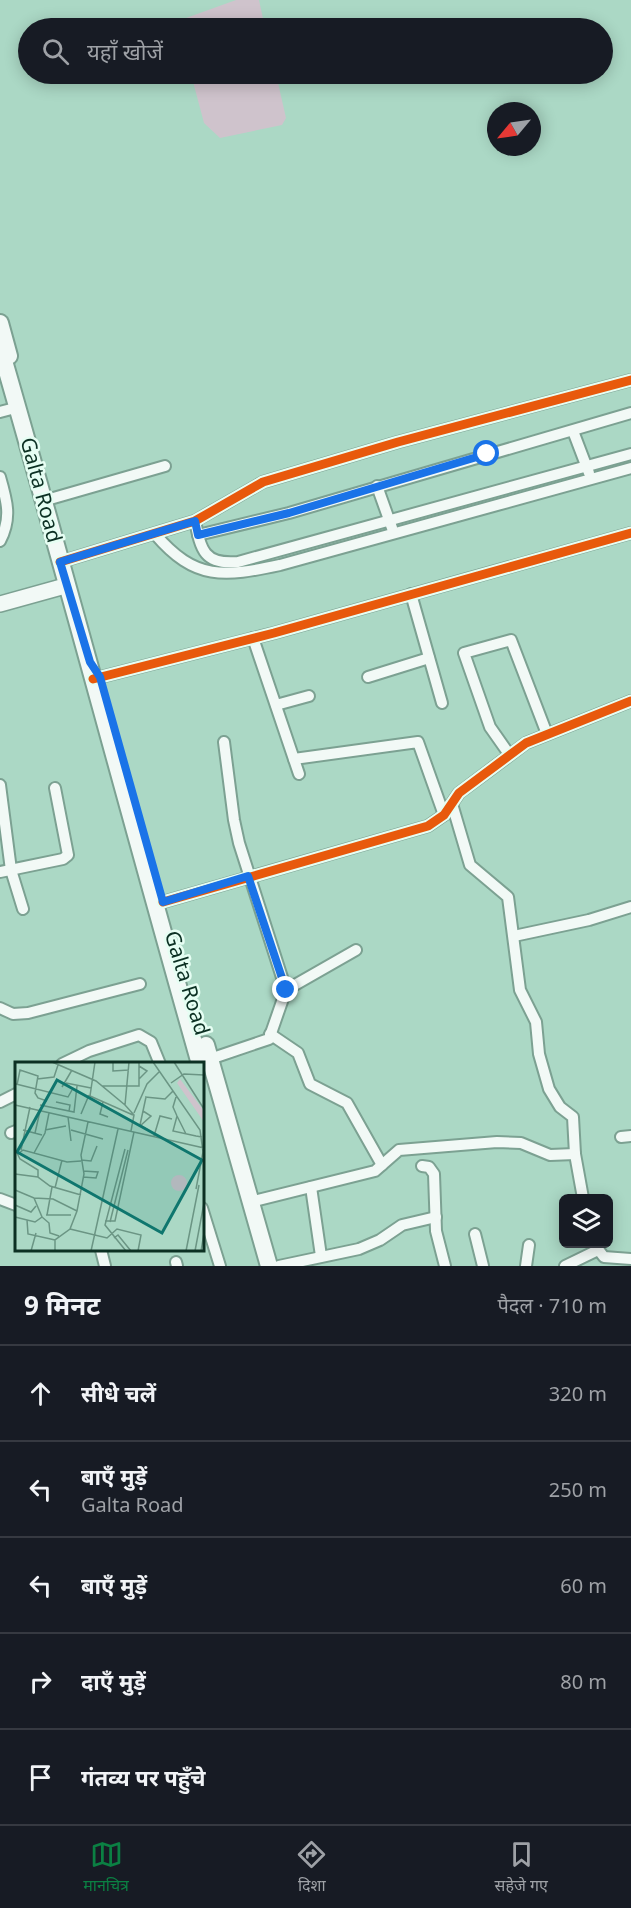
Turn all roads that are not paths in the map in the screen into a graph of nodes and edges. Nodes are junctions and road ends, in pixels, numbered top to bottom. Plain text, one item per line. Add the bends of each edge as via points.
1 (0, 323) edge
2 (0, 347) edge
3 (631, 380) edge
4 (13, 387) junction
5 (19, 407) junction
6 (0, 412) edge
7 (631, 413) edge
8 (573, 431) junction
9 (631, 454) edge
10 (165, 466) dead end
11 (631, 468) edge
12 (589, 473) junction
13 (0, 477) edge
14 (377, 486) junction
15 (44, 501) junction
16 (195, 521) junction
17 (392, 528) junction
18 (631, 532) edge
19 (155, 534) junction
20 (198, 535) junction
21 (0, 541) edge
22 (60, 562) junction
23 (203, 562) junction
24 (65, 586) junction
25 (411, 594) junction
26 (0, 604) edge
27 (253, 638) junction
28 (429, 658) junction
29 (95, 674) junction
30 (368, 677) dead end
31 (309, 696) dead end
32 (631, 701) edge
33 (442, 703) dead end
34 (276, 705) junction
35 (547, 734) junction
36 (224, 742) dead end
37 (509, 754) junction
38 (294, 759) junction
39 (299, 774) dead end
40 (0, 785) edge
41 (55, 788) dead end
42 (452, 804) junction
43 (444, 814) junction
44 (5, 871) edge
45 (248, 876) junction
46 (163, 902) junction
47 (631, 907) edge
48 (22, 909) dead end
49 (514, 936) junction
50 (356, 950) dead end
51 (140, 984) dead end
52 (286, 990) junction
53 (0, 1008) edge
54 (270, 1034) junction
55 (66, 1062) edge
56 (159, 1062) edge
57 (203, 1062) edge
58 (203, 1062) edge
59 (204, 1065) edge
60 (15, 1094) edge
61 (0, 1102) edge
62 (575, 1154) junction
63 (382, 1165) junction
64 (422, 1166) dead end
65 (311, 1187) junction
66 (582, 1194) edge
67 (0, 1199) edge
68 (250, 1202) junction
69 (15, 1204) edge
70 (204, 1214) edge
71 (436, 1217) junction
72 (475, 1234) dead end
73 (529, 1245) dead end
74 (101, 1251) edge
75 (600, 1254) edge
76 (321, 1256) junction
77 (631, 1259) edge
78 (105, 1266) edge
79 (220, 1266) edge
80 (259, 1266) edge
81 (269, 1266) edge
82 (279, 1266) edge
83 (445, 1266) edge
84 (483, 1266) edge
85 (526, 1266) edge
86 (565, 1266) edge

1 - 4 main road via 12,364
2 - 4 main road, Galta Road
3 - 16 street via 263,482
4 - 5 main road, Galta Road
5 - 6 street
5 - 15 main road, Galta Road
7 - 8 street
8 - 12 street
8 - 14 street
9 - 12 street
10 - 15 street
11 - 12 street
12 - 17 street
13 - 21 street via 9,507
14 - 17 street
14 - 20 street
15 - 22 main road, Galta Road
16 - 19 street
16 - 20 street
17 - 23 street via 277,559
18 - 25 street
19 - 22 street
19 - 23 street via 172,552
20 - 23 street
22 - 24 main road, Galta Road
24 - 26 street
24 - 29 main road, Galta Road
25 - 27 street
25 - 28 street
27 - 29 street
27 - 34 street
28 - 30 street
28 - 33 street
29 - 46 main road, Galta Road
29 - 57 main road
31 - 34 street
32 - 35 street
34 - 38 street
35 - 37 street
35 - 37 street via 511,640 464,653 490,727
36 - 45 street via 234,820
37 - 42 street via 459,793
38 - 39 street
38 - 43 street via 418,742
40 - 44 street
41 - 44 street via 68,855
42 - 43 street
42 - 49 street via 470,864 508,897
43 - 45 street via 414,832
44 - 48 street
45 - 46 street
45 - 52 street
46 - 58 main road, Galta Road
47 - 49 street
49 - 62 street via 520,990 536,1022 538,1054 549,1089 560,1107 573,1117
50 - 52 street
51 - 53 street via 28,1013 13,1014
52 - 54 street
54 - 59 street via 269,1039
54 - 63 street via 298,1053 310,1084 348,1103
55 - 56 street via 139,1035 151,1042
59 - 68 main road, Galta Road
59 - 80 main road
60 - 61 street
62 - 63 street via 550,1155 521,1143 497,1142 399,1150
62 - 66 street
63 - 65 street via 375,1171
64 - 71 street via 432,1169
65 - 68 street
65 - 76 street
67 - 69 street
68 - 81 main road, Galta Road
70 - 79 street
71 - 76 street via 402,1224 365,1247
71 - 83 street
72 - 84 street
73 - 85 street
74 - 78 street
75 - 77 street
75 - 86 street
76 - 82 street

